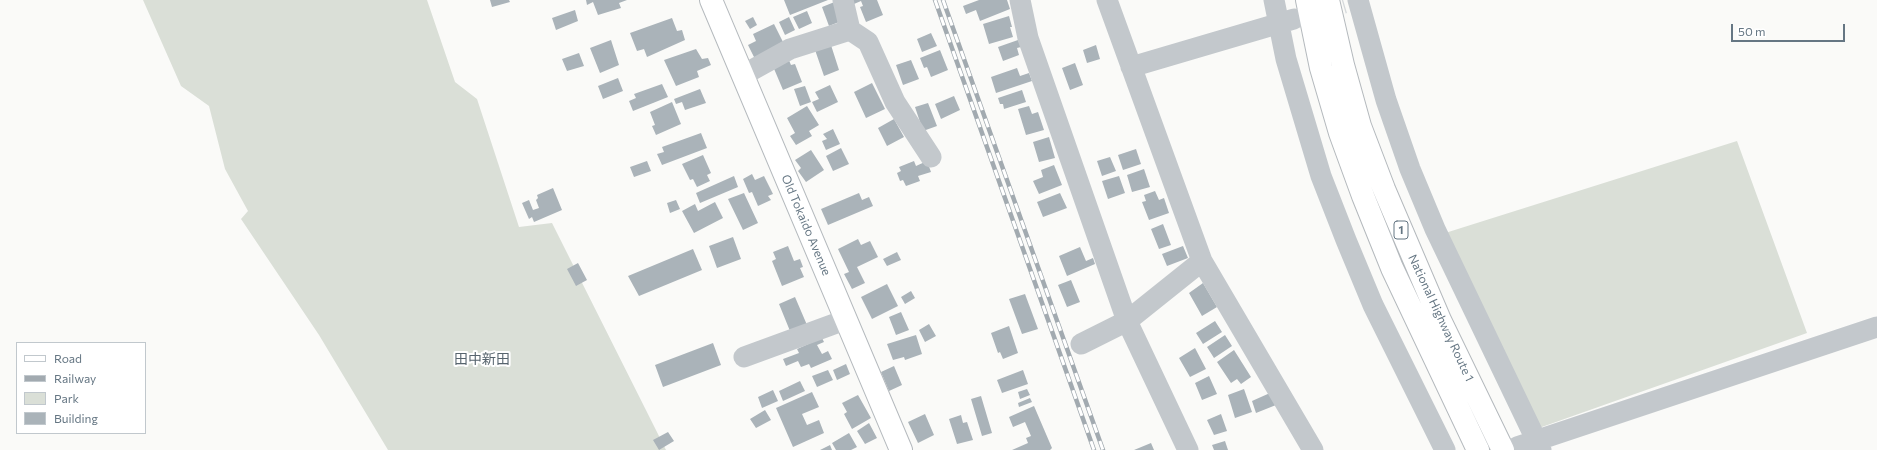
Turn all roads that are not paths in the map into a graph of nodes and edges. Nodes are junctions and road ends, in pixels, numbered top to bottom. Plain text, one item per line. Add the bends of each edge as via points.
1 (711, 0) edge
2 (843, 0) edge
3 (1020, 0) edge
4 (1107, 0) edge
5 (1274, 0) edge
6 (1307, 0) edge
7 (1346, 1) edge
8 (1286, 20) junction
9 (850, 30) junction
10 (1132, 68) junction
11 (743, 75) junction
12 (930, 157) dead end
13 (1202, 260) junction
14 (845, 320) junction
15 (1127, 321) junction
16 (1877, 327) edge
17 (1081, 344) dead end
18 (744, 357) dead end
19 (1524, 446) edge
20 (901, 450) edge
21 (1188, 450) edge
22 (1313, 450) edge
23 (1445, 450) edge
24 (1478, 450) edge

1 - 11 main road, Old Tokaido Avenue
2 - 9 street
3 - 15 street via 1028,38
4 - 10 street
5 - 8 street
6 - 24 main road, National Highway Route 1 / 1 via 1321,68 1340,133 1363,196 1392,268
7 - 19 street via 1386,100 1410,169
7 - 19 main road, National Highway Route 1 / 1 via 1343,65 1360,126 1384,189 1437,313
8 - 10 street
8 - 23 street via 1286,59 1321,176 1373,304
9 - 11 street via 790,49
9 - 12 street via 868,42 895,102
10 - 13 street
11 - 14 main road, Old Tokaido Avenue
13 - 15 street
13 - 22 street
14 - 18 street
14 - 20 main road, Old Tokaido Avenue
15 - 17 street
15 - 21 street
16 - 19 street

